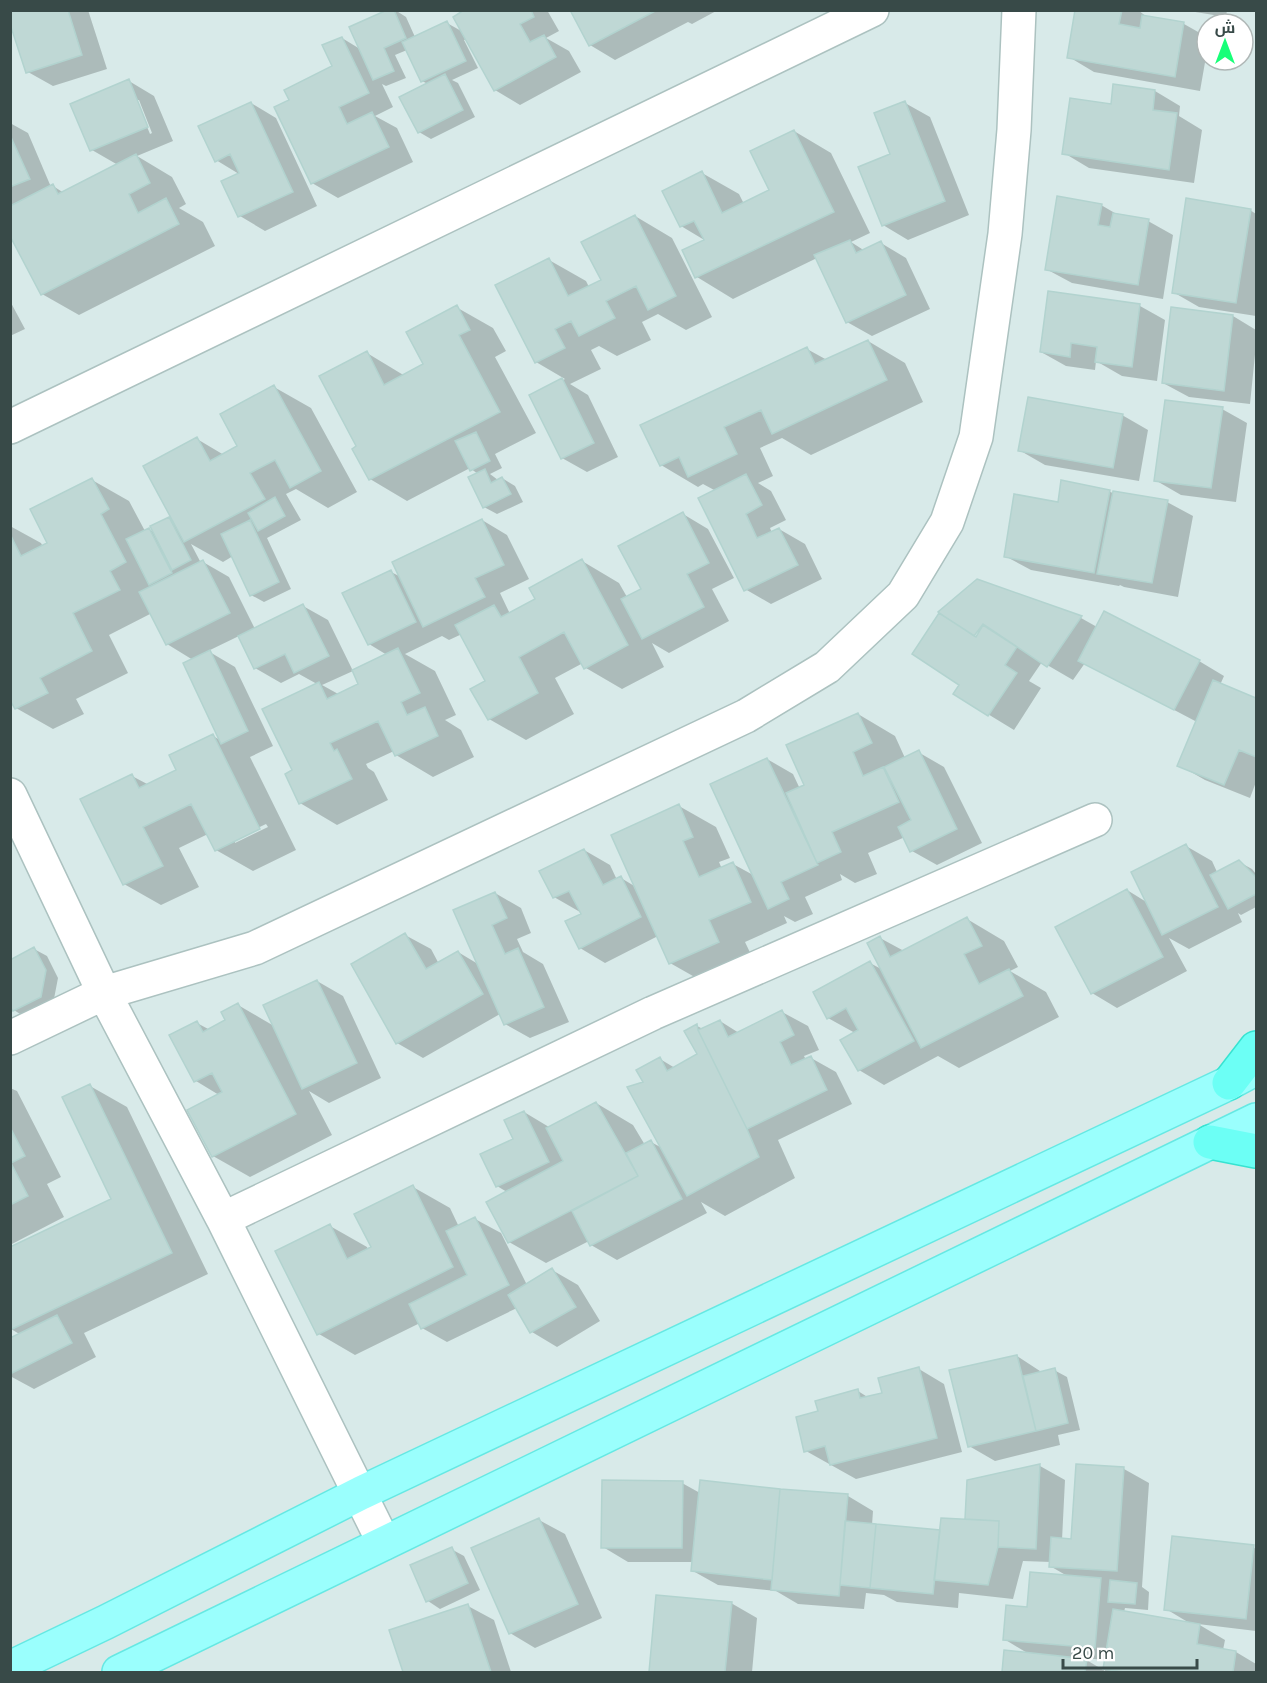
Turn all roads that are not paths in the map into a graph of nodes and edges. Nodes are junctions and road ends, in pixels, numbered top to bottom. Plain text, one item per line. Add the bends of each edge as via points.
1 (872, 10) edge
2 (1019, 10) edge
3 (10, 427) edge
4 (10, 795) edge
5 (1095, 820) dead end
6 (104, 993) junction
7 (10, 1038) edge
8 (1257, 1048) edge
9 (1243, 1076) edge
10 (1257, 1120) edge
11 (1210, 1142) junction
12 (1257, 1151) edge
13 (223, 1219) junction
14 (361, 1493) junction
15 (384, 1543) junction
16 (10, 1668) edge
17 (119, 1672) edge

1 - 3 street
2 - 6 street via 1005,234 976,437 947,522 903,595 827,668 746,716 255,948
4 - 6 street
5 - 13 street via 653,1013
6 - 7 street
6 - 13 street
8 - 9 highway
9 - 14 main road
10 - 11 main road
11 - 12 highway
11 - 15 main road
13 - 14 street
14 - 15 street
14 - 16 main road
15 - 17 main road

